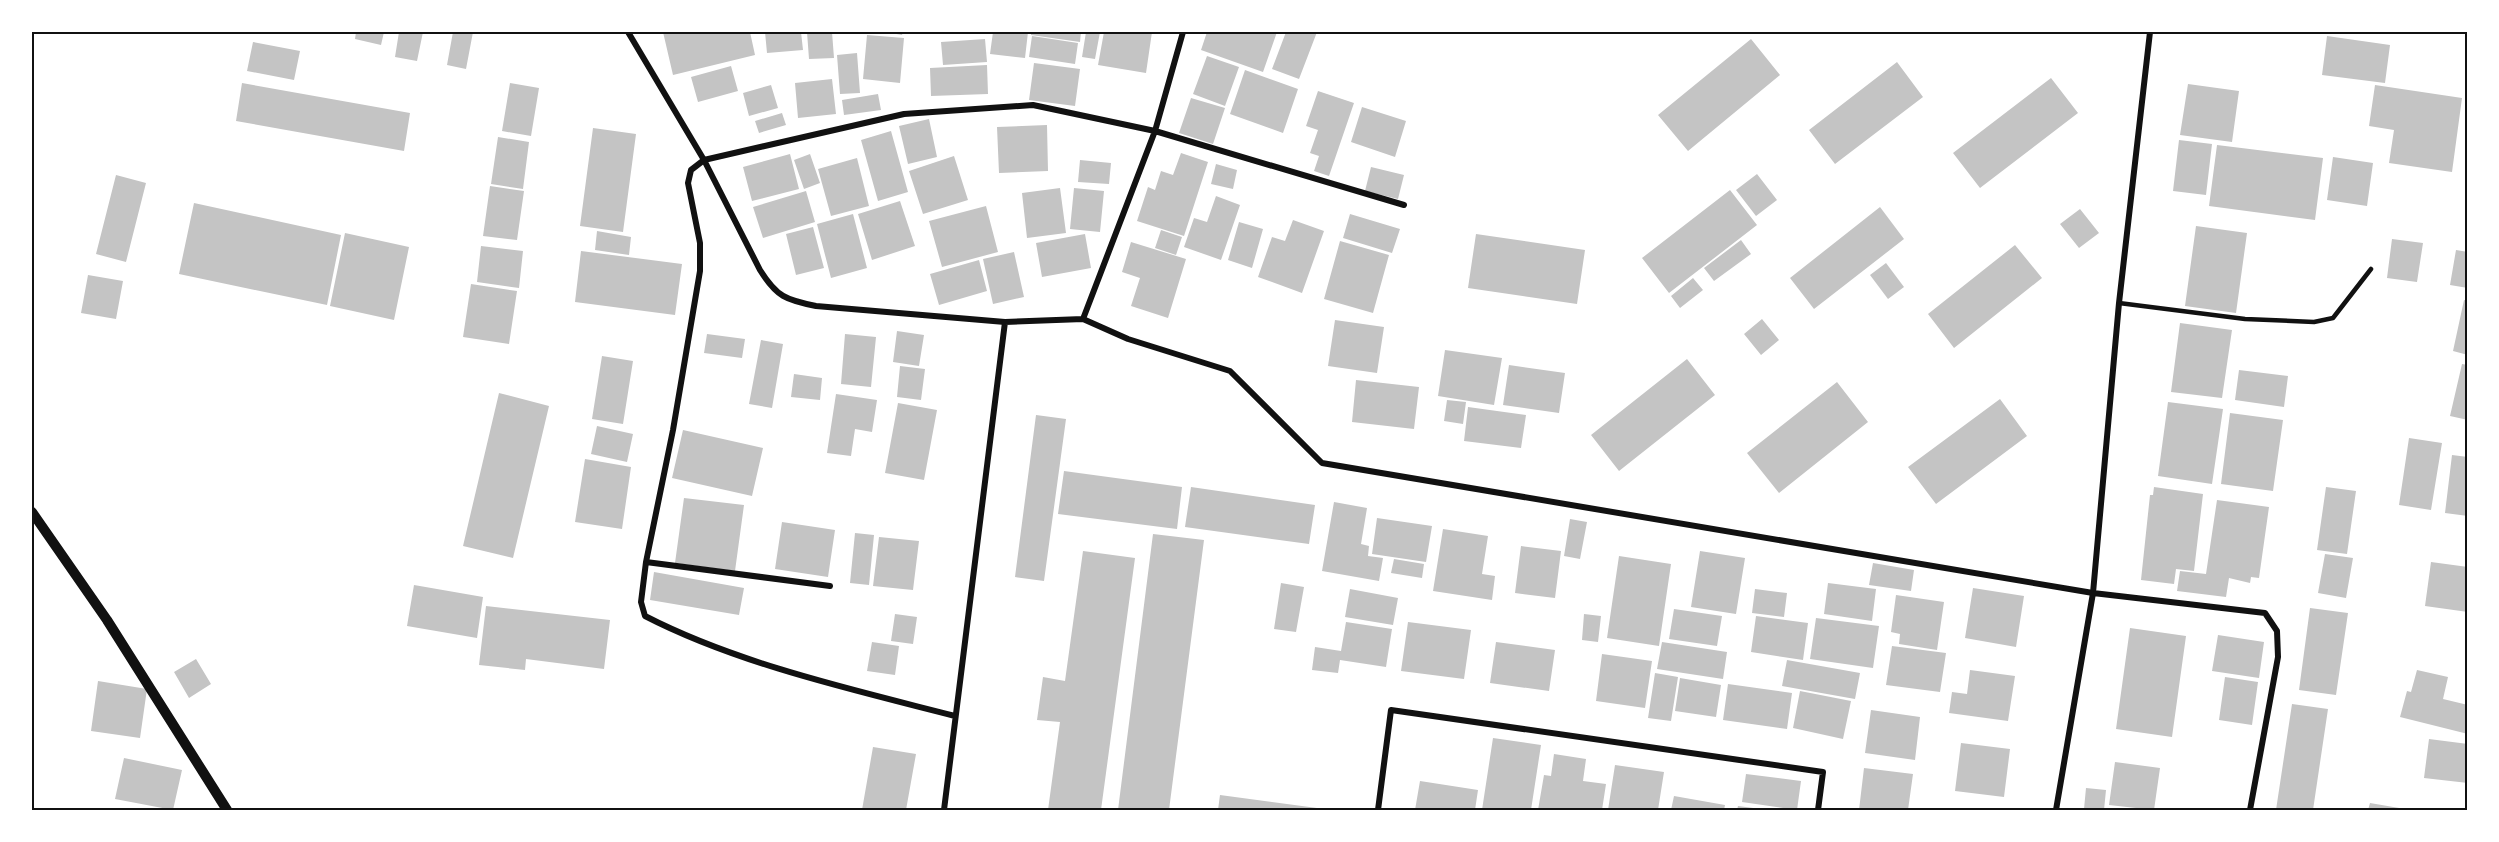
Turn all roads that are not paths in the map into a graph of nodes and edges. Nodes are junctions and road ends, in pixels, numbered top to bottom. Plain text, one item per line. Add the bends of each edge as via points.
1 (628, 32) edge
2 (1183, 32) edge
3 (2150, 32) edge
4 (1155, 131) junction
5 (704, 160) junction
6 (1404, 205) dead end
7 (2371, 268) dead end
8 (2120, 303) junction
9 (1083, 319) junction
10 (1005, 322) junction
11 (32, 513) edge
12 (646, 562) junction
13 (830, 586) dead end
14 (2093, 592) junction
15 (955, 716) junction
16 (227, 810) edge
17 (944, 810) edge
18 (1378, 810) edge
19 (1818, 810) edge
20 (2056, 810) edge
21 (2250, 810) edge

1 - 5 street
2 - 4 street
3 - 8 street
4 - 5 street via 1033,105 904,114
4 - 6 street
4 - 9 street
5 - 10 street via 760,270 787,300 816,306
5 - 12 street via 688,177 700,243 700,271
7 - 8 lane via 2333,318 2313,322 2245,319
8 - 14 street
9 - 10 street
9 - 14 street via 1128,339 1230,371 1322,463
10 - 15 street
11 - 16 street via 107,620
12 - 13 street
12 - 15 street via 642,588 645,616 665,627 735,654
14 - 20 street
14 - 21 street via 2265,613 2277,631 2278,657
15 - 17 street
18 - 19 street via 1391,710 1822,772

